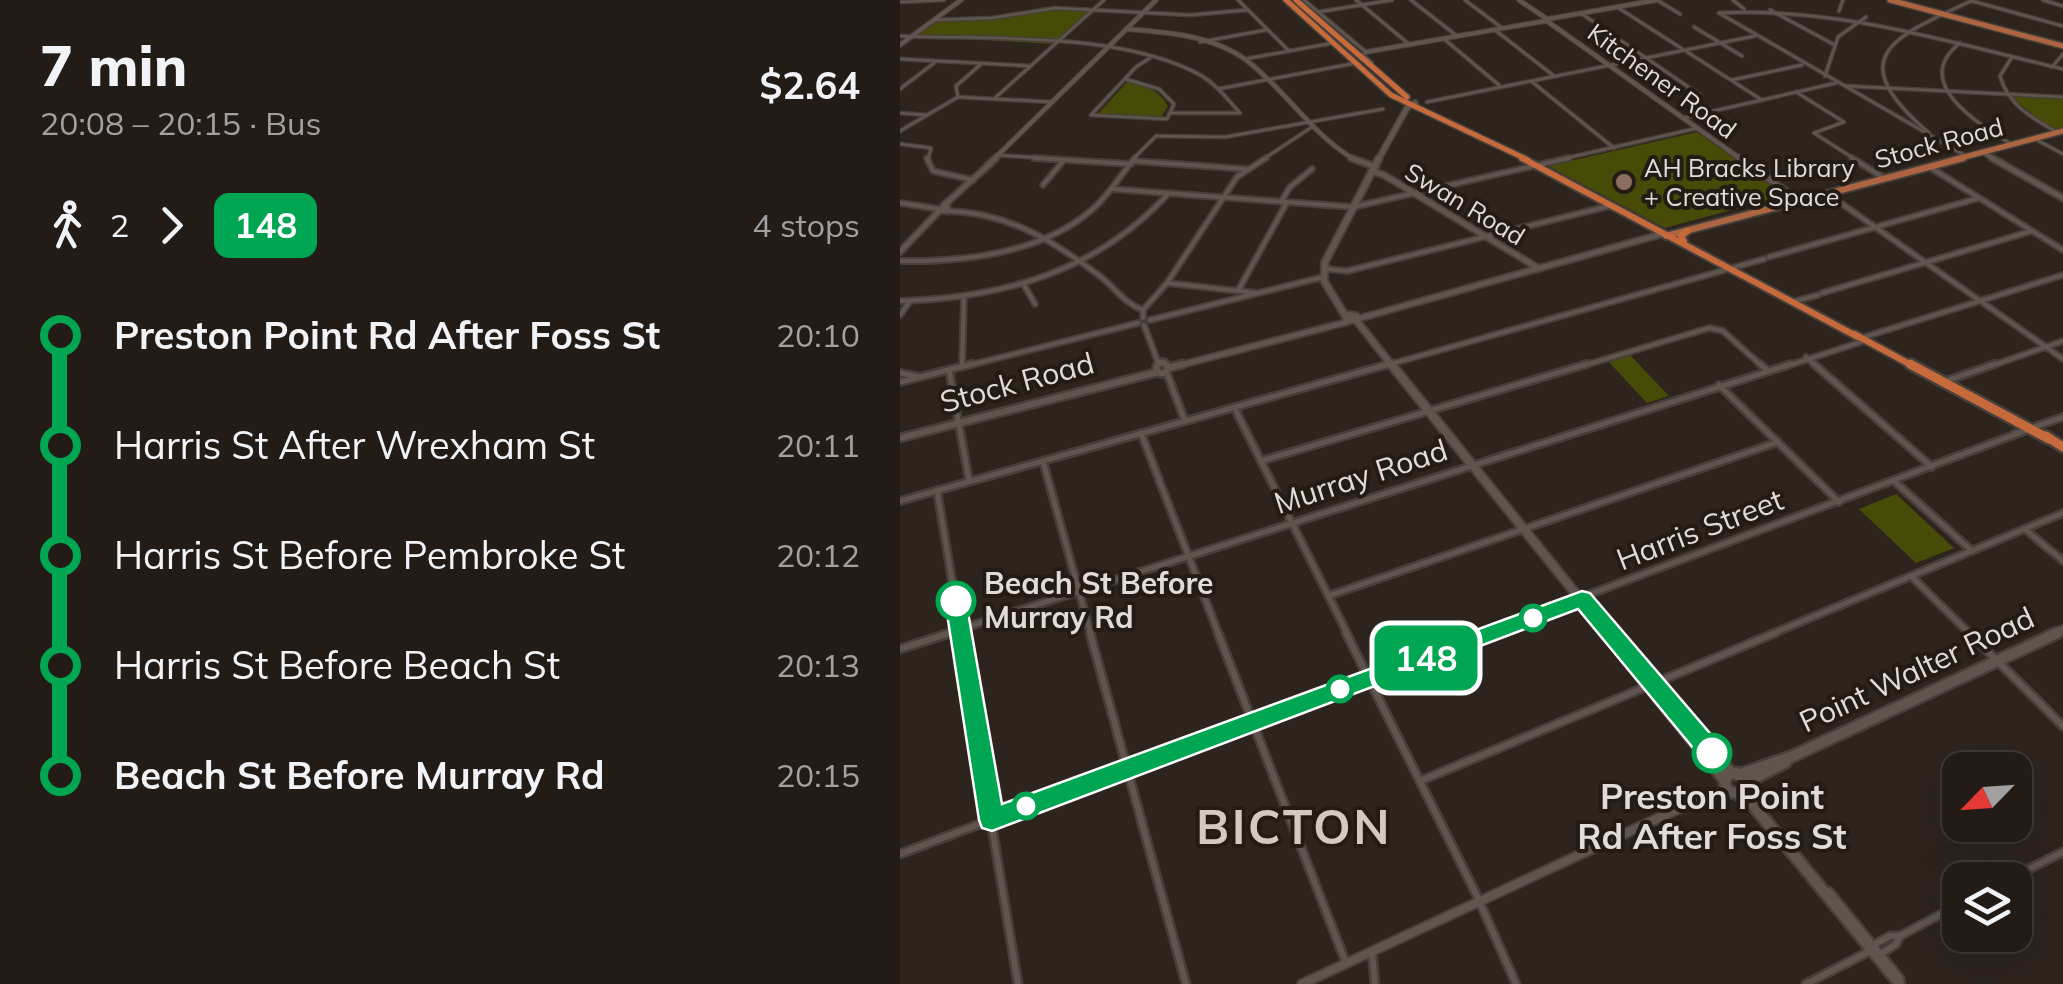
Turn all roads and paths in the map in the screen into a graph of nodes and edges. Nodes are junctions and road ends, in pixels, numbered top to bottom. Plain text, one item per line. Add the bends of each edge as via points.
1 (944, 0) edge
2 (961, 0) edge
3 (1104, 0) edge
4 (1156, 0) edge
5 (1238, 0) edge
6 (1286, 0) edge
7 (1296, 0) edge
8 (1304, 0) edge
9 (1356, 0) edge
10 (1392, 0) edge
11 (1411, 0) edge
12 (1465, 0) edge
13 (1518, 0) edge
14 (1657, 0) edge
15 (1733, 0) edge
16 (1842, 0) edge
17 (1893, 0) edge
18 (1972, 0) edge
19 (2043, 0) edge
20 (906, 2) edge
21 (1909, 2) edge
22 (900, 4) edge
23 (1362, 5) junction
24 (2063, 6) edge
25 (1617, 7) junction
26 (1766, 7) junction
27 (1808, 8) dead end
28 (1744, 9) junction
29 (1094, 10) junction
30 (1248, 10) junction
31 (1828, 10) dead end
32 (1839, 11) junction
33 (1143, 12) junction
34 (1318, 12) junction
35 (1947, 13) junction
36 (1582, 14) junction
37 (1680, 14) dead end
38 (1880, 18) dead end
39 (934, 20) junction
40 (1547, 20) junction
41 (1325, 23) junction
42 (1313, 25) junction
43 (2063, 26) edge
44 (1694, 27) dead end
45 (1502, 28) junction
46 (1916, 28) junction
47 (1126, 29) junction
48 (1268, 30) junction
49 (1495, 30) junction
50 (900, 36) edge
51 (1457, 36) junction
52 (1755, 36) junction
53 (911, 37) junction
54 (1444, 39) junction
55 (1200, 42) junction
56 (1333, 42) junction
57 (1720, 42) junction
58 (1963, 42) junction
59 (1833, 44) junction
60 (900, 45) edge
61 (1410, 45) junction
62 (1055, 46) junction
63 (2063, 46) edge
64 (1107, 49) junction
65 (1684, 50) junction
66 (1289, 51) junction
67 (1366, 52) junction
68 (2063, 54) edge
69 (1742, 56) dead end
70 (1153, 57) junction
71 (1647, 57) junction
72 (2012, 57) junction
73 (900, 59) edge
74 (1245, 59) junction
75 (936, 61) junction
76 (1356, 63) junction
77 (982, 64) junction
78 (1805, 64) junction
79 (1609, 65) junction
80 (1032, 66) junction
81 (2052, 67) junction
82 (2063, 70) edge
83 (1379, 75) junction
84 (1554, 76) junction
85 (1825, 76) junction
86 (1125, 79) junction
87 (1266, 80) junction
88 (1732, 80) junction
89 (1531, 81) junction
90 (1837, 83) junction
91 (1501, 86) junction
92 (1888, 86) junction
93 (1844, 87) junction
94 (1218, 88) junction
95 (900, 89) edge
96 (1946, 90) junction
97 (1796, 92) junction
98 (1395, 93) junction
99 (2006, 94) junction
100 (1700, 95) dead end
101 (2063, 97) edge
102 (958, 98) junction
103 (994, 100) junction
104 (1762, 100) junction
105 (1052, 102) junction
106 (1427, 102) dead end
107 (1414, 104) junction
108 (1384, 109) dead end
109 (900, 113) edge
110 (1172, 113) junction
111 (928, 115) junction
112 (1683, 118) junction
113 (1444, 119) joint
114 (1311, 125) junction
115 (1698, 128) junction
116 (900, 131) edge
117 (2060, 132) edge
118 (2034, 138) junction
119 (1939, 142) junction
120 (900, 144) edge
121 (2011, 144) junction
122 (1614, 148) junction
123 (1982, 152) junction
124 (2063, 154) edge
125 (998, 155) junction
126 (1965, 156) junction
127 (1064, 160) junction
128 (1132, 163) junction
129 (1538, 166) junction
130 (1928, 166) junction
131 (1248, 169) junction
132 (1312, 169) dead end
133 (1374, 169) junction
134 (1884, 178) junction
135 (974, 180) junction
136 (1043, 185) dead end
137 (1112, 189) junction
138 (1168, 194) junction
139 (1415, 194) junction
140 (1826, 194) junction
141 (1223, 197) junction
142 (1979, 198) junction
143 (2063, 198) edge
144 (1800, 201) junction
145 (1284, 202) junction
146 (900, 203) edge
147 (1613, 206) junction
148 (1351, 207) junction
149 (945, 208) junction
150 (1767, 209) junction
151 (1874, 227) junction
152 (1688, 230) junction
153 (2032, 231) junction
154 (1667, 235) junction
155 (1486, 236) junction
156 (1040, 237) junction
157 (1684, 241) junction
158 (2063, 241) edge
159 (2054, 244) junction
160 (2063, 250) edge
161 (900, 252) edge
162 (900, 261) edge
163 (1078, 262) junction
164 (1926, 263) junction
165 (1729, 268) junction
166 (1539, 269) junction
167 (1325, 274) junction
168 (2063, 276) edge
169 (1023, 282) junction
170 (1167, 283) junction
171 (1239, 288) junction
172 (1257, 293) junction
173 (964, 296) junction
174 (900, 301) edge
175 (910, 301) junction
176 (1981, 302) junction
177 (1795, 303) junction
178 (1035, 304) dead end
179 (1143, 310) junction
180 (900, 315) edge
181 (1351, 318) junction
182 (1144, 322) junction
183 (1848, 334) junction
184 (1877, 334) junction
185 (1864, 340) junction
186 (2063, 341) edge
187 (2046, 346) junction
188 (1836, 348) junction
189 (1806, 357) junction
190 (2063, 358) edge
191 (1388, 363) junction
192 (962, 367) junction
193 (1162, 368) junction
194 (949, 370) junction
195 (1766, 370) junction
196 (900, 373) edge
197 (1146, 373) joint
198 (919, 378) junction
199 (900, 382) edge
200 (1942, 382) junction
201 (1719, 385) junction
202 (1234, 407) junction
203 (1428, 412) junction
204 (2063, 417) edge
205 (1185, 420) junction
206 (958, 422) junction
207 (2032, 428) junction
208 (1141, 433) junction
209 (900, 438) edge
210 (1778, 442) junction
211 (2063, 447) edge
212 (1042, 461) junction
213 (1262, 461) junction
214 (1472, 465) junction
215 (1932, 467) junction
216 (970, 481) junction
217 (1894, 481) junction
218 (938, 490) junction
219 (900, 500) edge
220 (1839, 502) junction
221 (2063, 512) edge
222 (1292, 523) junction
223 (1524, 528) junction
224 (2025, 528) junction
225 (1972, 551) junction
226 (1188, 556) junction
227 (2063, 561) edge
228 (1911, 576) junction
229 (1078, 592) junction
230 (1328, 596) junction
231 (1582, 599) junction
232 (960, 629) junction
233 (2063, 630) edge
234 (900, 649) edge
235 (1997, 661) junction
236 (1369, 678) junction
237 (1652, 684) junction
238 (1252, 722) junction
239 (2063, 726) edge
240 (1127, 769) junction
241 (1420, 781) junction
242 (1735, 783) junction
243 (992, 820) junction
244 (2063, 852) edge
245 (900, 854) edge
246 (2032, 868) edge
247 (1478, 902) junction
248 (1942, 914) edge
249 (1871, 951) junction
250 (1372, 952) junction
251 (1346, 964) junction
252 (1900, 983) edge
253 (1018, 984) edge
254 (1186, 984) edge
255 (1302, 984) edge
256 (1375, 984) edge
257 (1516, 984) edge
258 (1806, 984) edge

1 - 20 street
2 - 39 street
3 - 29 street
4 - 33 street
5 - 30 street
6 - 42 highway
7 - 41 highway
8 - 34 street
9 - 23 street
10 - 23 street
11 - 51 street
12 - 45 street
13 - 40 street, Kitchener Road
14 - 25 street
14 - 37 street
15 - 28 street
16 - 32 street
17 - 21 main road
18 - 35 street
18 - 43 street
19 - 24 street
20 - 22 street
21 - 35 main road
23 - 34 street
23 - 61 street
25 - 36 street
25 - 65 street
26 - 27 street
26 - 28 street
26 - 59 street
28 - 52 street via 1718,13
29 - 33 street
29 - 39 street
29 - 62 street
30 - 33 street
30 - 48 street
31 - 32 street
32 - 59 street via 1868,16
33 - 47 street
34 - 41 street
35 - 46 street
35 - 63 main road
36 - 40 street
36 - 71 street
38 - 46 street
39 - 53 street
40 - 45 street
40 - 79 street, Kitchener Road
41 - 42 street
41 - 67 street
41 - 83 highway
42 - 56 highway
44 - 57 street
45 - 49 street
46 - 58 street
46 - 92 street via 1888,49
47 - 55 street, Swan Road
47 - 64 street
48 - 55 street
48 - 66 street
49 - 51 street
49 - 84 street
50 - 53 street
51 - 54 street
52 - 57 street
52 - 78 street
53 - 60 street
53 - 62 street
54 - 61 street
54 - 91 street
55 - 74 street, Swan Road
56 - 66 street
56 - 76 highway
57 - 65 street
57 - 69 street
58 - 72 street
58 - 96 street via 1942,58
59 - 85 street
61 - 67 street
62 - 64 street
62 - 80 street
64 - 70 street
64 - 105 street
65 - 71 street
65 - 88 street
66 - 74 street
67 - 83 street
68 - 81 street
70 - 86 street
70 - 94 street
71 - 79 street
71 - 100 street
72 - 81 street
72 - 99 street via 2000,76
73 - 75 street
74 - 87 street, Swan Road
75 - 77 street
75 - 95 street
76 - 87 street
76 - 98 highway
77 - 80 street
77 - 102 street via 956,86
78 - 85 street
78 - 88 street
79 - 84 street
79 - 112 street, Kitchener Road
80 - 103 street
81 - 82 street
83 - 98 highway
84 - 89 street
85 - 90 street
86 - 110 street via 1168,94
86 - 110 street via 1092,117 1163,121
87 - 94 street
87 - 114 street, Swan Road
88 - 104 street
89 - 91 street
89 - 122 street
90 - 93 street
90 - 97 street
91 - 106 street
92 - 93 street
92 - 96 street
92 - 119 street via 1903,110
93 - 119 street
94 - 110 street via 1240,113
96 - 99 street
96 - 121 street via 1974,120
97 - 104 street
97 - 134 street via 1844,122 1814,133
98 - 107 highway
99 - 101 street
99 - 117 street
102 - 103 street
102 - 111 street
103 - 105 street
104 - 112 street
105 - 125 street
107 - 113 highway
107 - 133 main road
108 - 114 street
109 - 111 street
111 - 116 street
112 - 115 street, Kitchener Road
113 - 129 highway
114 - 128 street via 1225,137 1156,136
114 - 131 street
114 - 133 street, Swan Road
115 - 122 street
115 - 144 street, Kitchener Road
117 - 118 main road, Stock Road
118 - 121 main road, Stock Road
118 - 124 street
119 - 126 street
120 - 135 street via 931,148 933,171
121 - 123 main road, Stock Road
122 - 129 street
123 - 126 main road, Stock Road
123 - 143 street
125 - 127 street
125 - 135 street
126 - 130 main road, Stock Road
127 - 128 street
127 - 136 street
128 - 131 street
128 - 137 street
129 - 139 street
129 - 147 highway
130 - 134 main road, Stock Road
130 - 142 street
131 - 141 street
132 - 145 street via 1290,187
133 - 139 street, Swan Road
133 - 148 main road
134 - 140 main road, Stock Road
135 - 149 street
137 - 138 street
137 - 156 street via 1070,225
138 - 141 street
138 - 163 street via 1118,244
139 - 148 street
139 - 155 street, Swan Road
140 - 144 main road, Stock Road
140 - 151 street
141 - 145 street
141 - 170 street
142 - 151 street
142 - 153 street
144 - 150 main road, Stock Road
145 - 148 street
145 - 171 street
146 - 149 street
147 - 154 highway
147 - 155 street
148 - 167 main road
149 - 156 street via 1000,216
149 - 161 street
150 - 152 main road, Stock Road
150 - 154 main road, Stock Road
151 - 164 street
151 - 165 street
152 - 154 main road, Stock Road
152 - 157 highway
153 - 159 street
153 - 164 street
154 - 157 highway
154 - 165 highway
154 - 166 street, Stock Road
155 - 166 street, Swan Road
155 - 167 street
156 - 162 street via 969,258
156 - 163 street
157 - 165 highway
158 - 159 street
159 - 160 street
163 - 169 street
163 - 179 street
164 - 176 street
164 - 177 street
165 - 177 highway
165 - 191 street
166 - 181 street, Stock Road
167 - 172 street
167 - 181 main road
168 - 176 street, Murray Road
169 - 173 street
169 - 178 street
170 - 171 street
170 - 179 street
171 - 172 street
172 - 182 street
173 - 175 street
173 - 192 street
174 - 175 street
175 - 180 street
176 - 184 street, Murray Road
176 - 187 street
177 - 183 highway
177 - 185 highway
179 - 182 street
181 - 191 main road
181 - 193 street, Stock Road
182 - 192 street
182 - 193 street
183 - 185 highway
183 - 188 street
184 - 185 street
184 - 185 street, Murray Road
185 - 188 street, Murray Road
185 - 200 highway
186 - 187 street
187 - 190 street
187 - 200 street
188 - 189 street, Murray Road
189 - 195 street, Murray Road
189 - 215 street
191 - 202 street
191 - 203 main road
192 - 194 street
193 - 197 street, Stock Road
193 - 205 street
194 - 198 street
194 - 206 street
195 - 201 street, Murray Road
195 - 203 street via 1723,330 1709,328
196 - 198 street
197 - 206 street, Stock Road
198 - 199 street
200 - 207 highway
201 - 210 street
201 - 214 street, Murray Road
202 - 205 street
202 - 213 street
203 - 213 street
203 - 214 main road
204 - 207 street, Harris Street
205 - 208 street
206 - 209 street, Stock Road
206 - 216 street
207 - 211 highway
207 - 215 street, Harris Street
208 - 212 street
208 - 226 street
210 - 220 street
210 - 223 street
212 - 216 street
212 - 229 street
213 - 222 street
214 - 222 street, Murray Road
214 - 223 main road
215 - 217 street, Harris Street
216 - 218 street
217 - 220 street, Harris Street
217 - 225 street
218 - 219 street
218 - 232 street
220 - 231 street, Harris Street
221 - 224 street
222 - 226 street, Murray Road
222 - 230 street
223 - 230 street
223 - 231 main road
224 - 225 street
224 - 227 street
225 - 228 street
226 - 229 street, Murray Road
226 - 238 street
228 - 235 street
228 - 237 street
229 - 232 street, Murray Road
229 - 240 street
230 - 236 street
231 - 236 street, Harris Street
231 - 237 main road
232 - 234 street, Murray Road
232 - 243 street
233 - 235 main road, Point Walter Road
235 - 239 street
235 - 242 main road, Point Walter Road
236 - 238 street, Harris Street
236 - 241 street
237 - 241 street
237 - 242 main road
238 - 240 street, Harris Street
238 - 251 street
240 - 243 street, Harris Street
240 - 254 street
241 - 247 street
242 - 247 street, Point Walter Road
242 - 249 main road
243 - 245 street, Harris Street
243 - 253 street
244 - 246 street
247 - 250 street, Point Walter Road
247 - 257 street
248 - 249 street via 1896,944
249 - 252 main road
249 - 258 street
250 - 251 street, Point Walter Road
250 - 256 street
251 - 255 street, Point Walter Road

